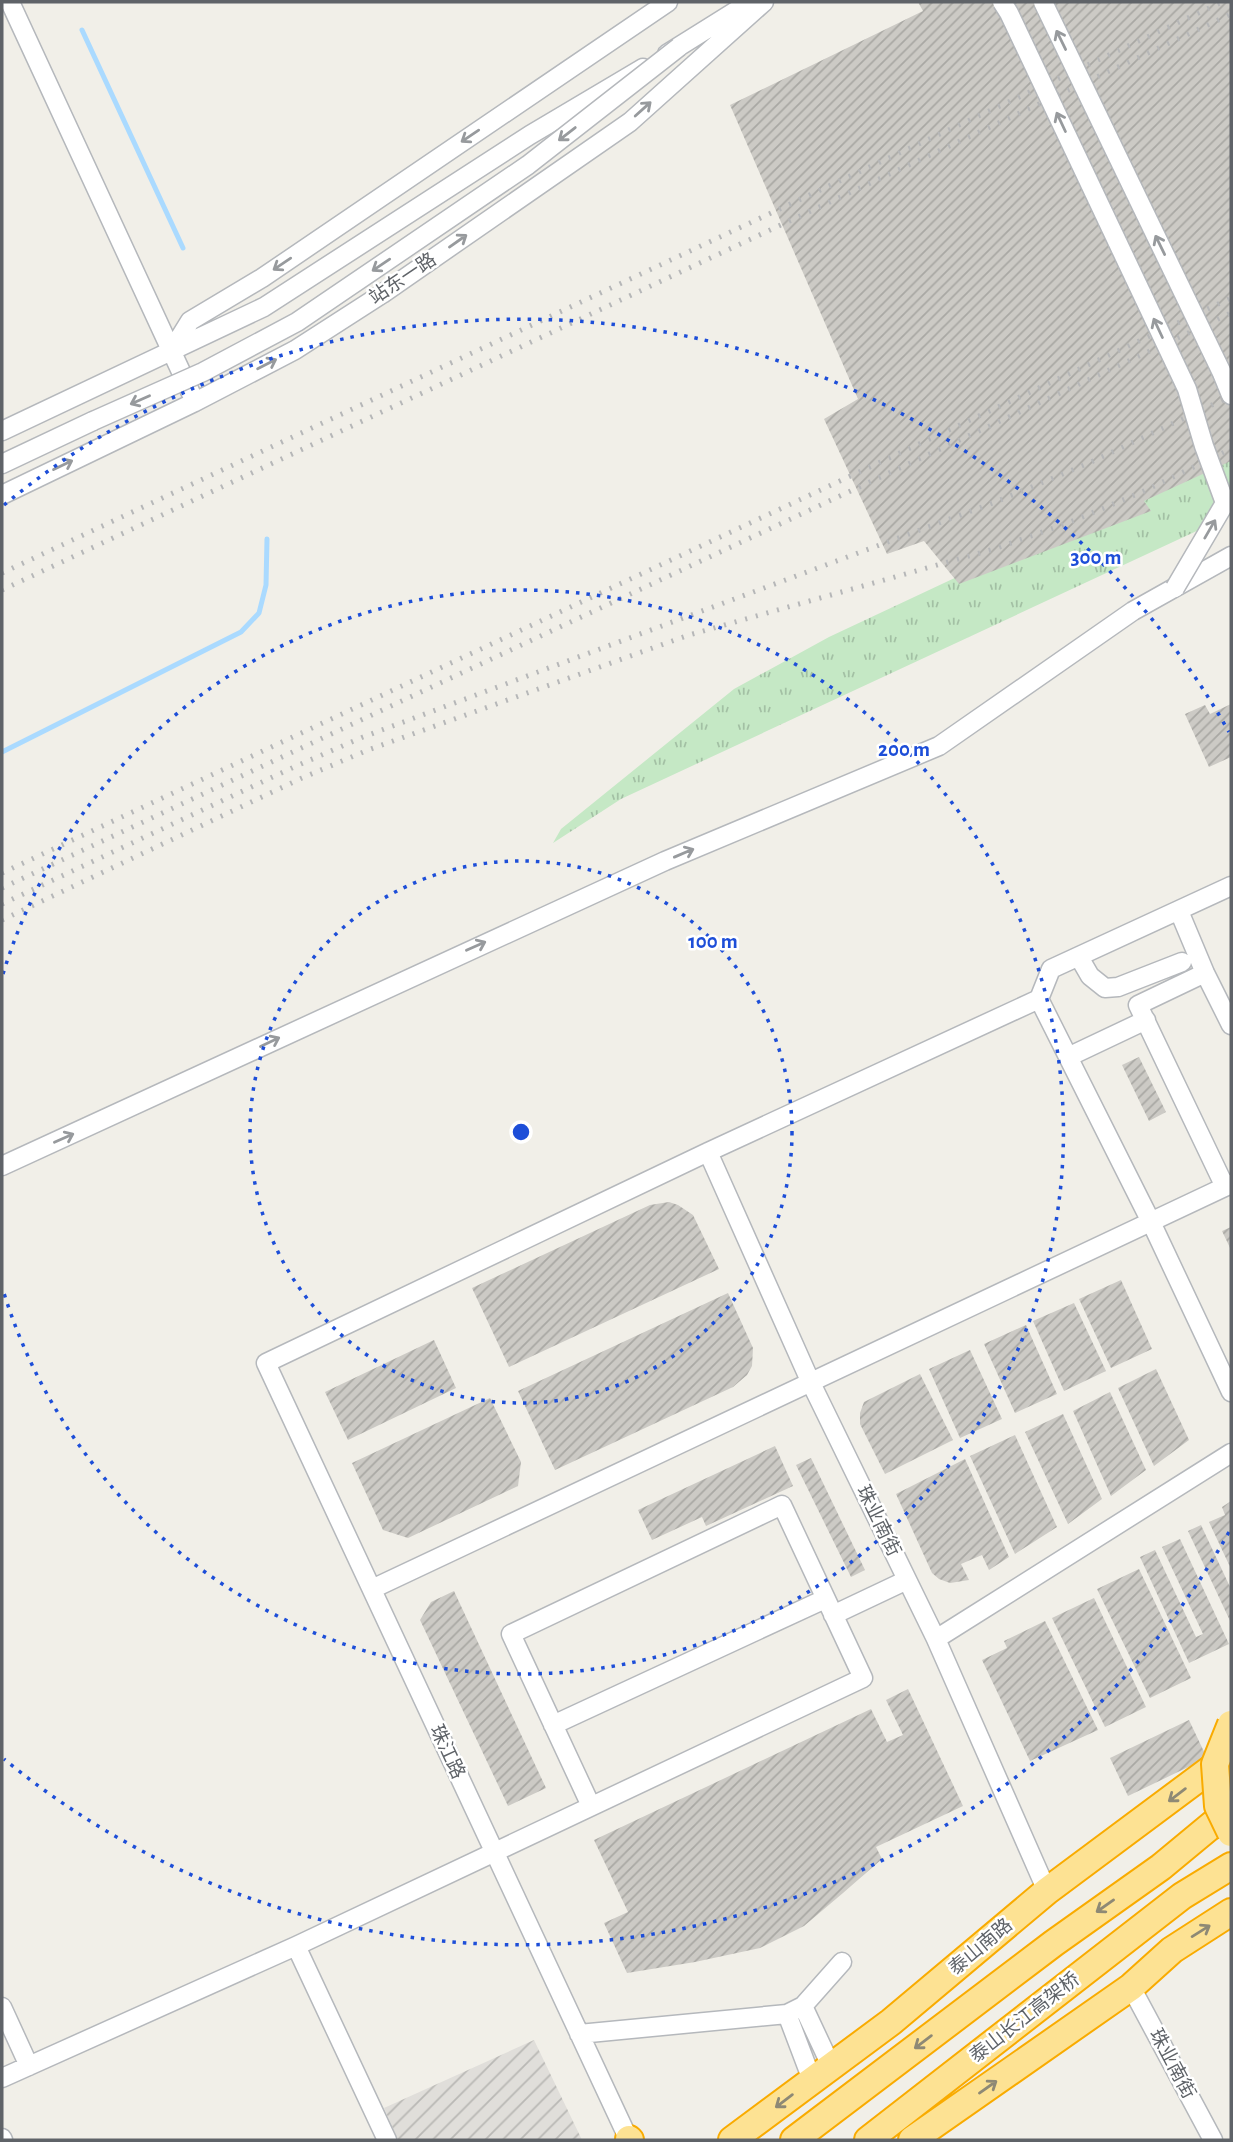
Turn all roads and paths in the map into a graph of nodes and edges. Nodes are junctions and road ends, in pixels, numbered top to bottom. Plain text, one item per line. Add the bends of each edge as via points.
1 (10, 2) edge
2 (668, 2) edge
3 (750, 2) edge
4 (764, 2) edge
5 (1002, 2) edge
6 (1043, 2) edge
7 (679, 47) junction
8 (172, 350) junction
9 (1231, 395) edge
10 (195, 401) junction
11 (2, 431) edge
12 (2, 464) edge
13 (2, 495) edge
14 (1231, 556) edge
15 (1175, 587) junction
16 (1231, 886) edge
17 (1179, 911) junction
18 (1079, 957) junction
19 (1182, 961) dead end
20 (1205, 973) junction
21 (1039, 999) junction
22 (1146, 1020) junction
23 (1231, 1024) edge
24 (1068, 1057) junction
25 (708, 1152) junction
26 (2, 1166) edge
27 (1228, 1185) edge
28 (1151, 1222) junction
29 (811, 1383) junction
30 (1231, 1392) edge
31 (1231, 1453) edge
32 (907, 1580) junction
33 (372, 1589) junction
34 (829, 1607) junction
35 (936, 1640) junction
36 (1231, 1724) edge
37 (553, 1725) junction
38 (1231, 1754) edge
39 (591, 1806) junction
40 (1231, 1809) edge
41 (1231, 1833) edge
42 (493, 1853) junction
43 (1231, 1866) edge
44 (1048, 1891) junction
45 (1231, 1912) edge
46 (296, 1946) junction
47 (842, 1962) dead end
48 (1131, 1987) junction
49 (2, 2007) edge
50 (795, 2010) junction
51 (579, 2034) junction
52 (29, 2066) junction
53 (822, 2074) junction
54 (2, 2078) edge
55 (387, 2140) edge
56 (629, 2140) edge
57 (732, 2140) edge
58 (794, 2140) edge
59 (868, 2140) edge
60 (912, 2140) edge
61 (1213, 2140) edge

1 - 8 street
2 -> 8 street via 261,278 190,321
3 - 7 street
10 -> 4 street, 站东一路 via 306,343 619,130
15 -> 5 street, bridge via 1225,503 1188,389
9 -> 6 street, bridge
7 - 8 street, bridge via 530,135 264,307
7 -> 12 street, bridge via 528,165 297,322 203,372
8 - 10 street
8 - 11 street
13 -> 10 street, 站东一路
14 - 15 street
26 -> 15 street via 665,861 939,746 1133,611
16 - 17 street
17 - 18 street
17 - 20 street
18 - 19 street via 1090,976 1105,988
18 - 21 street via 1051,969
20 - 22 street via 1138,1005
20 - 23 street
21 - 24 street
21 - 25 street
22 - 24 street
22 - 27 street
24 - 28 street
25 - 29 street, 珠业南街
25 - 33 street, 珠江路 via 266,1363
27 - 28 street
28 - 29 street
28 - 30 street
29 - 32 street, 珠业南街
29 - 33 street
31 - 35 street
32 - 34 street
32 - 35 street, 珠业南街
33 - 42 street, 珠江路
34 - 37 street
34 - 37 street via 782,1505 511,1634
34 - 39 street via 863,1678
35 - 44 street, 珠业南街
36 - 41 highway, bridge via 1215,1764 1218,1806
37 - 39 street
38 -> 44 highway, 泰山南路
39 - 42 street
40 -> 58 highway, 泰山南路 via 1161,1867
42 - 46 street
42 - 51 street, 珠江路
43 - 59 highway, 泰山长江高架桥 via 1182,1896
44 - 53 highway, 泰山南路
48 -> 45 highway via 1172,1950
46 - 52 street
46 - 55 street
47 - 50 street
60 -> 48 highway
48 - 61 street, 珠业南街
49 - 52 street
50 - 51 street
50 - 53 street
51 - 56 street, 珠江路
52 - 54 street
53 -> 57 highway, 泰山南路

